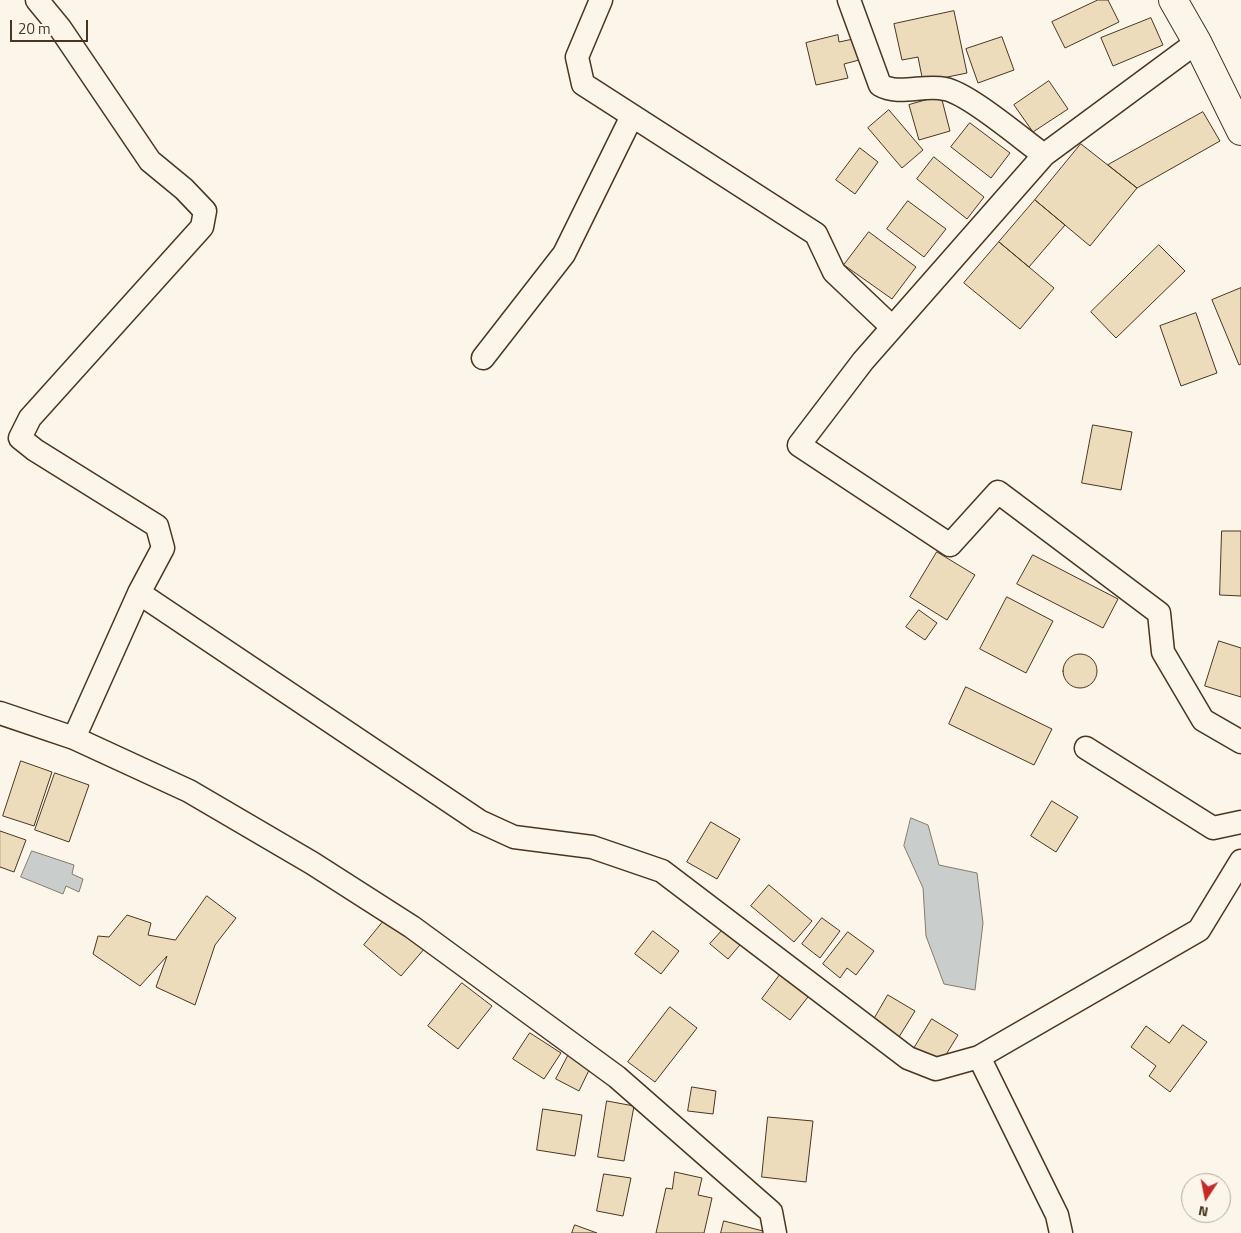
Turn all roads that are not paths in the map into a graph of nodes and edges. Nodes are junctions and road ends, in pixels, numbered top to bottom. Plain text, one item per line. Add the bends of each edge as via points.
1 (36, 0) edge
2 (601, 0) edge
3 (849, 0) edge
4 (1173, 0) edge
5 (1197, 42) junction
6 (632, 116) junction
7 (1241, 131) edge
8 (1044, 155) junction
9 (892, 327) junction
10 (483, 358) dead end
11 (139, 593) junction
12 (0, 713) edge
13 (74, 738) junction
14 (1241, 742) edge
15 (1086, 748) dead end
16 (1241, 822) edge
17 (1241, 861) edge
18 (979, 1056) junction
19 (775, 1233) edge
20 (1061, 1233) edge

1 - 11 street via 60,28 150,161 205,211 202,227 30,418 20,438 157,526 163,548
2 - 6 street via 577,57 583,84
3 - 8 street via 880,85 889,90 947,89 978,106
4 - 5 highway
5 - 7 highway
5 - 8 street
6 - 9 street via 816,234 834,272
6 - 10 street via 564,254
8 - 9 street
9 - 14 street via 799,444 950,546 998,492 1159,614 1163,652 1202,720
11 - 13 street
11 - 18 street via 479,821 514,837 592,847 662,871 908,1058 936,1069
12 - 13 street
13 - 19 street via 189,791 312,863 419,933 617,1077 771,1212
15 - 16 street via 1213,828
17 - 18 street via 1199,930
18 - 20 street via 1057,1215

